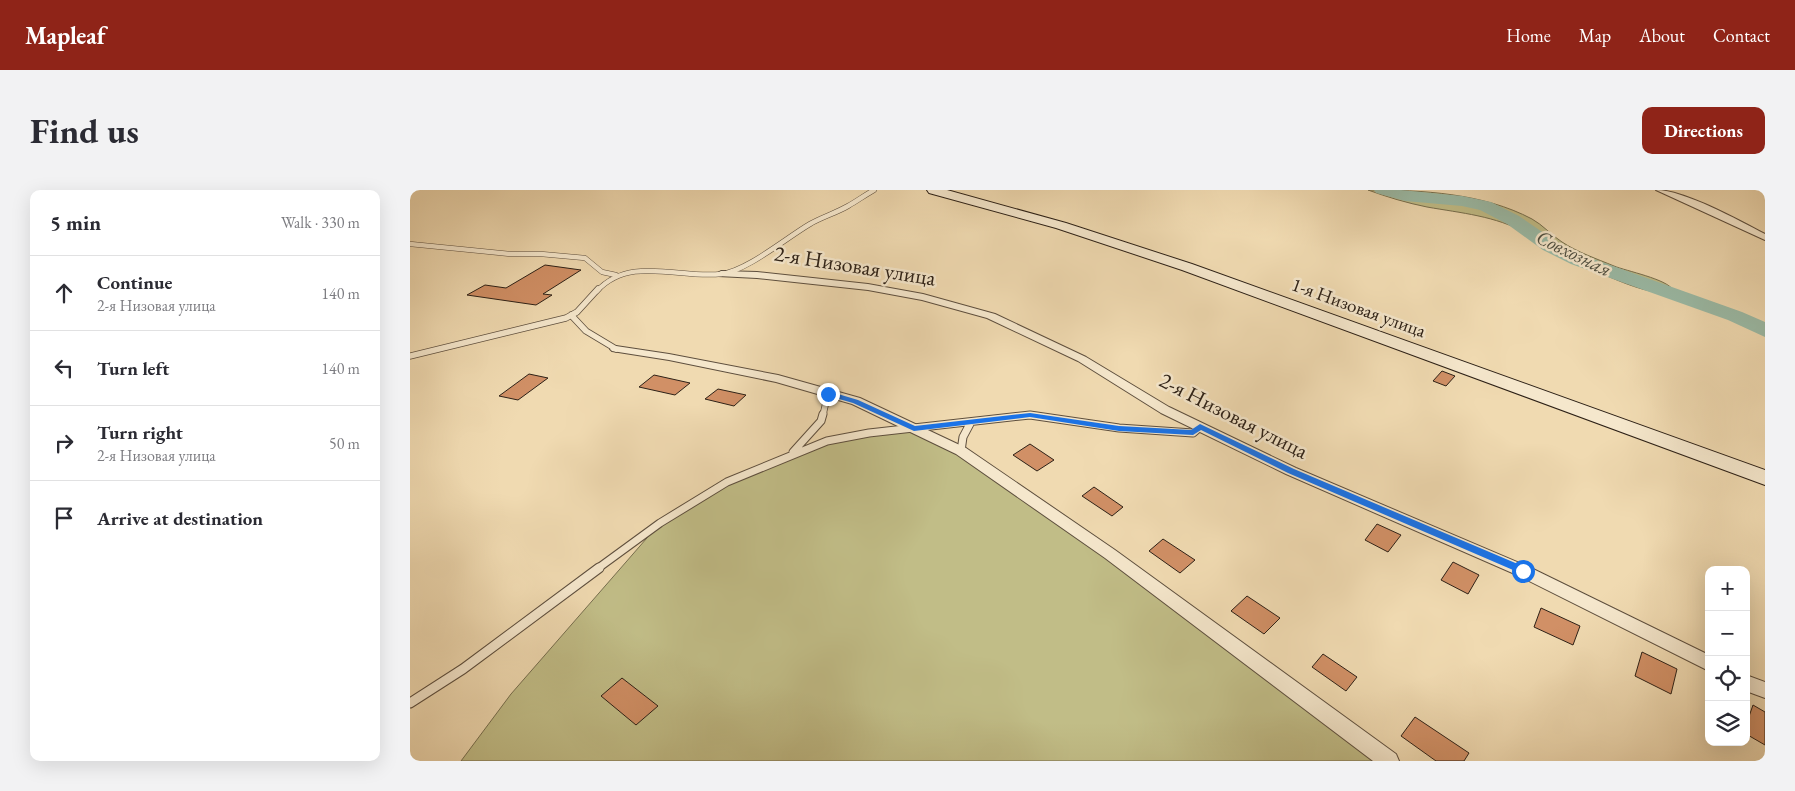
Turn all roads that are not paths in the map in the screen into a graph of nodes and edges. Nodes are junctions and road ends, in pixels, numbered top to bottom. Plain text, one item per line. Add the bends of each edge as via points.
1 (874, 190) edge
2 (933, 190) edge
3 (1660, 190) edge
4 (1765, 237) edge
5 (410, 244) edge
6 (721, 274) junction
7 (617, 275) junction
8 (571, 315) junction
9 (616, 349) joint
10 (410, 356) edge
11 (828, 394) junction
12 (971, 422) junction
13 (1200, 427) junction
14 (914, 428) junction
15 (961, 451) junction
16 (791, 454) junction
17 (1765, 478) edge
18 (1705, 662) edge
19 (1750, 684) edge
20 (1765, 690) edge
21 (410, 703) edge
22 (1389, 761) edge

1 - 6 lane via 812,223 742,267
2 - 17 street, 1-я Низовая улица via 1146,252
3 - 4 street
5 - 7 lane via 585,258 602,272
6 - 7 lane via 638,272
6 - 13 street, 2-я Низовая улица via 868,287 923,297 991,316 1082,359 1165,410
7 - 8 lane
8 - 9 lane via 586,331
8 - 10 lane
9 - 11 street via 778,379
11 - 14 street via 856,401
11 - 16 lane via 821,421
12 - 13 lane via 1030,415 1119,428 1193,433
12 - 14 lane
12 - 15 lane via 963,436
13 - 18 street, 2-я Низовая улица via 1291,471 1523,571
14 - 15 street
14 - 16 lane via 827,441
15 - 22 street via 1110,554
16 - 21 lane via 727,482 660,523 462,670
19 - 20 street

